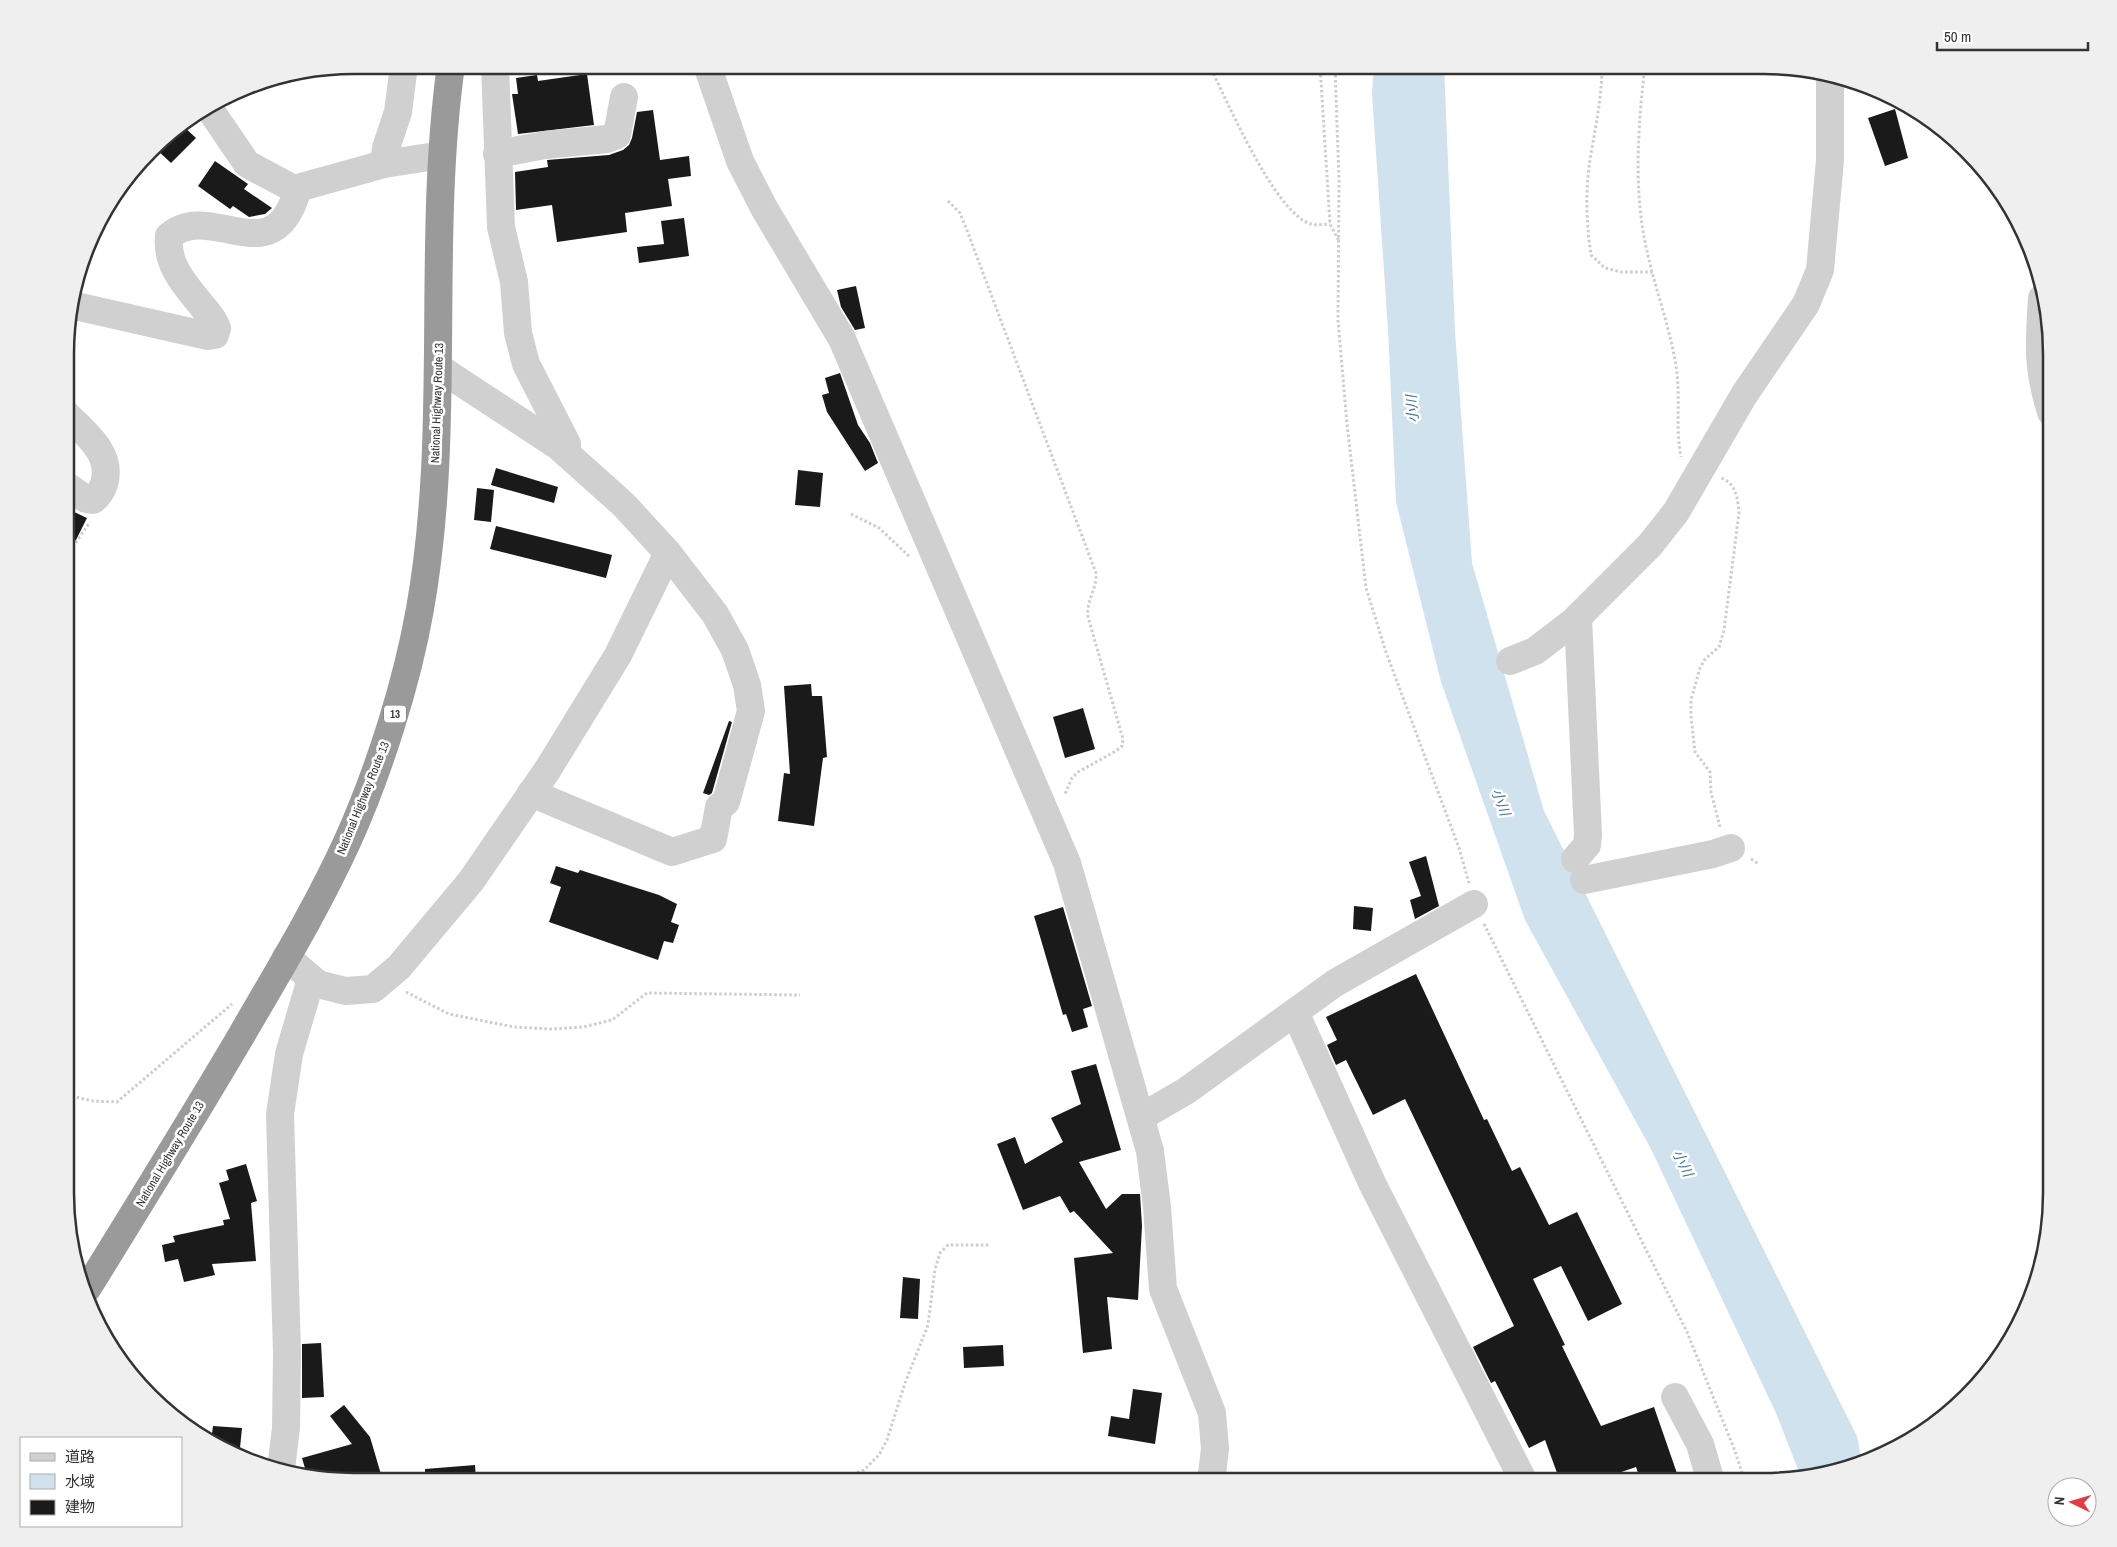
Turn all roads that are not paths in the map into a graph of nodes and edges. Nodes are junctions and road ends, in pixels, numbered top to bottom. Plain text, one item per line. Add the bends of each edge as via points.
1 (403, 74) edge
2 (450, 74) edge
3 (495, 74) edge
4 (711, 74) edge
5 (1830, 82) edge
6 (624, 96) dead end
7 (212, 112) edge
8 (498, 154) junction
9 (442, 155) junction
10 (384, 164) junction
11 (298, 188) junction
12 (78, 307) edge
13 (2041, 315) edge
14 (439, 368) junction
15 (2043, 386) edge
16 (74, 422) edge
17 (567, 454) junction
18 (74, 491) edge
19 (668, 553) junction
20 (1578, 617) junction
21 (1510, 661) dead end
22 (531, 793) junction
23 (1731, 848) dead end
24 (1474, 904) road end
25 (286, 957) junction
26 (311, 979) junction
27 (1295, 1012) junction
28 (1141, 1117) junction
29 (90, 1285) edge
30 (1675, 1397) dead end
31 (282, 1464) edge
32 (1212, 1473) edge
33 (1519, 1473) edge
34 (1708, 1473) edge

1 - 10 street via 398,112
2 - 9 highway, National Highway Route 13 / 13
3 - 8 street
4 - 28 street via 740,161 764,208 842,339 1067,863
5 - 20 street via 1830,160 1820,270 1806,304 1744,395 1676,512 1633,564
6 - 8 street via 617,135
7 - 11 street via 247,164 294,189
8 - 17 street via 501,227 514,282 518,333 526,364 567,444
9 - 10 street
9 - 14 highway, National Highway Route 13 / 13
10 - 11 street
11 - 12 street via 295,199 277,227 258,234 197,225 178,228 168,236 175,272 213,320 217,328 215,335
13 - 15 street via 2038,351
14 - 17 street
14 - 25 highway, National Highway Route 13 / 13 via 432,503 420,609 392,724 348,839
16 - 18 street via 101,451 106,476 95,498 86,500
17 - 19 street via 624,505
19 - 22 street via 618,656
19 - 22 street via 714,614 735,650 747,685 751,711 726,802 719,807 713,839 672,852
20 - 21 street via 1535,651
20 - 23 street via 1588,835 1579,869
22 - 26 street via 471,881 399,967 373,989 345,991
24 - 27 street via 1335,983
25 - 26 street
25 - 29 highway, National Highway Route 13 / 13 via 179,1141
26 - 31 street via 289,1054 280,1114 287,1353 286,1428
27 - 28 street via 1186,1091
27 - 33 street via 1372,1183
28 - 32 street via 1155,1188 1163,1289 1212,1413 1215,1449
30 - 34 street via 1700,1444

